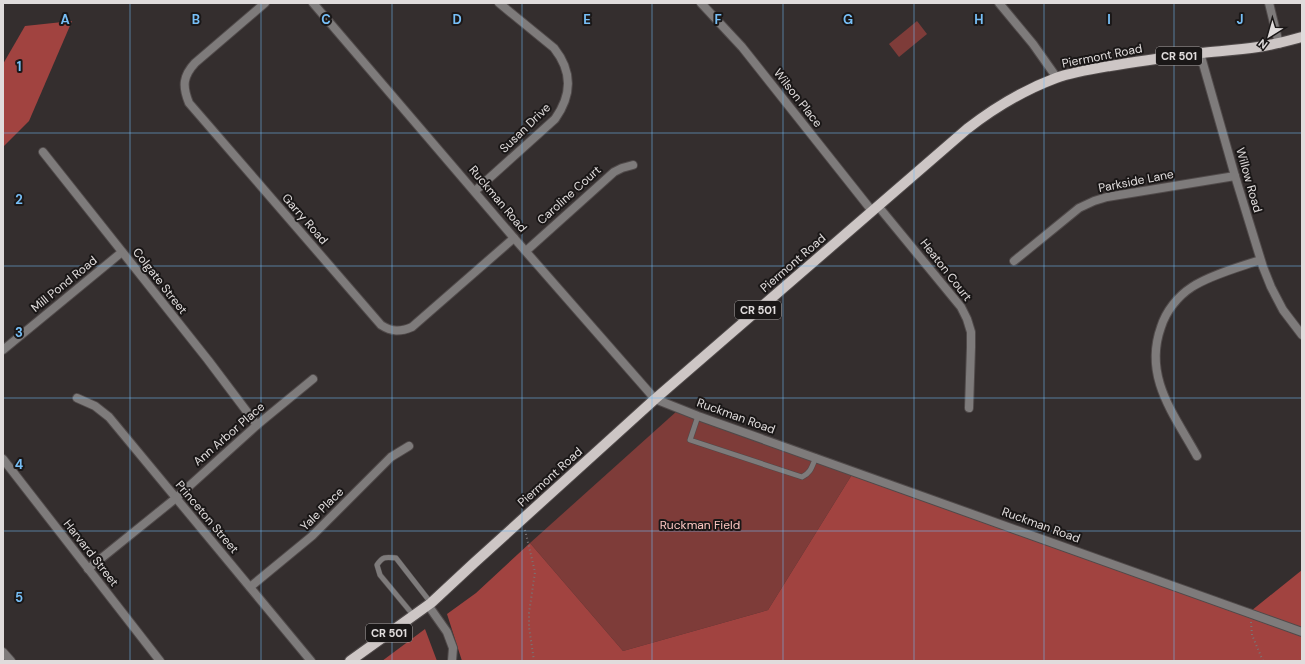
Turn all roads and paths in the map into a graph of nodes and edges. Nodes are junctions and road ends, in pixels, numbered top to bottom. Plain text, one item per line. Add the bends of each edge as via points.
1 (264, 3) edge
2 (313, 3) edge
3 (499, 3) edge
4 (701, 3) edge
5 (999, 3) edge
6 (1269, 3) edge
7 (1302, 37) edge
8 (1279, 44) junction
9 (1200, 53) junction
10 (1057, 78) junction
11 (43, 152) dead end
12 (633, 165) dead end
13 (1234, 176) junction
14 (475, 191) junction
15 (875, 208) junction
16 (514, 238) junction
17 (526, 251) junction
18 (122, 252) junction
19 (1260, 260) junction
20 (1014, 261) dead end
21 (1302, 335) edge
22 (3, 350) edge
23 (313, 379) dead end
24 (77, 398) dead end
25 (655, 399) junction
26 (969, 408) dead end
27 (698, 416) junction
28 (257, 425) junction
29 (409, 446) dead end
30 (1197, 456) dead end
31 (816, 457) junction
32 (3, 460) edge
33 (176, 498) junction
34 (523, 519) junction
35 (88, 568) junction
36 (250, 587) junction
37 (430, 604) junction
38 (1250, 613) junction
39 (414, 616) junction
40 (1302, 632) edge
41 (3, 652) edge
42 (11, 661) edge
43 (160, 661) edge
44 (311, 661) edge
45 (350, 661) edge
46 (452, 661) edge
47 (534, 661) edge
48 (1263, 661) edge

1 - 16 street, Garry Road via 195,63 185,78 185,94 189,103 381,325 396,331 412,327
2 - 14 street, Ruckman Road
3 - 14 street, Susan Drive via 554,48 565,67 568,90 555,119
4 - 15 street, Wilson Place via 742,47
5 - 10 street
6 - 8 street
7 - 8 main road, Piermont Road / CR 501
8 - 9 main road, Piermont Road / CR 501
9 - 10 main road, Piermont Road / CR 501 via 1145,60
9 - 13 street, Willow Road
10 - 15 main road, Piermont Road / CR 501 via 1005,102 982,118
11 - 18 street, Colgate Street
12 - 17 street, Caroline Court via 614,172
13 - 19 street, Willow Road
13 - 20 street, Parkside Lane via 1094,201 1065,218
14 - 16 street, Ruckman Road
15 - 25 main road, Piermont Road / CR 501
15 - 26 street, Heaton Court via 961,307 967,319 971,332
16 - 17 street, Ruckman Road
17 - 25 street, Ruckman Road
18 - 22 street, Mill Pond Road
18 - 28 street, Colgate Street
19 - 21 street, Willow Road via 1283,310
19 - 30 street via 1204,280 1192,287 1171,307 1157,337 1155,368 1158,382
23 - 28 street, Ann Arbor Place
24 - 33 street, Princeton Street via 95,406 108,417
25 - 27 street, Ruckman Road
25 - 34 main road, Piermont Road / CR 501
27 - 31 street, Ruckman Road
27 - 31 lane via 690,440 802,477 810,472
28 - 33 street, Ann Arbor Place
29 - 36 street, Yale Place via 391,457 312,536
31 - 38 street, Ruckman Road
32 - 35 street, Harvard Street
33 - 35 street, Ann Arbor Place
33 - 36 street, Princeton Street
34 - 37 main road, Piermont Road / CR 501
34 - 47 path via 535,572 529,627
35 - 43 street, Harvard Street
36 - 44 street, Princeton Street
37 - 39 main road, Piermont Road / CR 501
37 - 39 lane via 396,558 387,557 380,560 377,565 380,575
37 - 46 street via 447,632 453,648
38 - 40 street, Ruckman Road
38 - 48 path via 1252,635
39 - 45 main road, Piermont Road / CR 501
41 - 42 street

